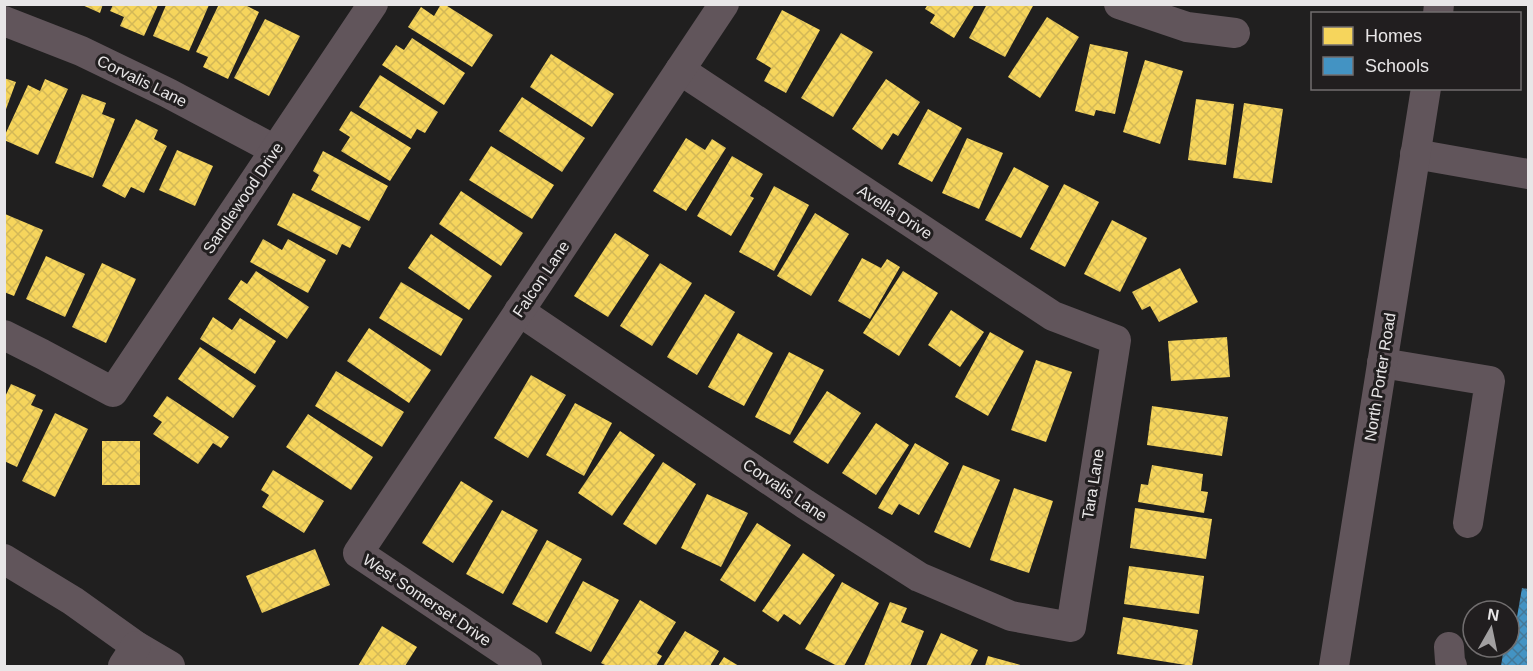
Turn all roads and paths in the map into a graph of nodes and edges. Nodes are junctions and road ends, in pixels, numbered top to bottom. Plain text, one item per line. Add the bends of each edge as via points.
1 (373, 4) edge
2 (724, 4) edge
3 (1119, 4) edge
4 (4, 21) edge
5 (1235, 33) dead end
6 (680, 70) junction
7 (1426, 90) edge
8 (274, 150) junction
9 (1415, 154) junction
10 (1528, 174) edge
11 (519, 311) junction
12 (4, 336) edge
13 (1116, 340) joint
14 (1382, 363) junction
15 (1468, 523) dead end
16 (358, 553) joint
17 (4, 559) edge
18 (1071, 627) joint
19 (130, 656) edge
20 (170, 666) edge
21 (527, 666) edge
22 (1334, 666) edge

1 - 8 street, Sandlewood Drive
2 - 6 street, Falcon Lane
3 - 5 street via 1187,27
4 - 8 street, Corvalis Lane via 81,51
6 - 11 street, Falcon Lane
6 - 13 street, Avella Drive via 1053,316
7 - 9 street, North Porter Road
8 - 12 street, Sandlewood Drive via 113,392
9 - 10 street
9 - 14 street, North Porter Road
11 - 16 street, Falcon Lane
11 - 18 street, Corvalis Lane via 919,577 1011,616
13 - 18 street, Tara Lane
14 - 15 street via 1490,381
14 - 22 street, North Porter Road
16 - 21 street, West Somerset Drive
17 - 19 street via 73,601
19 - 20 street

